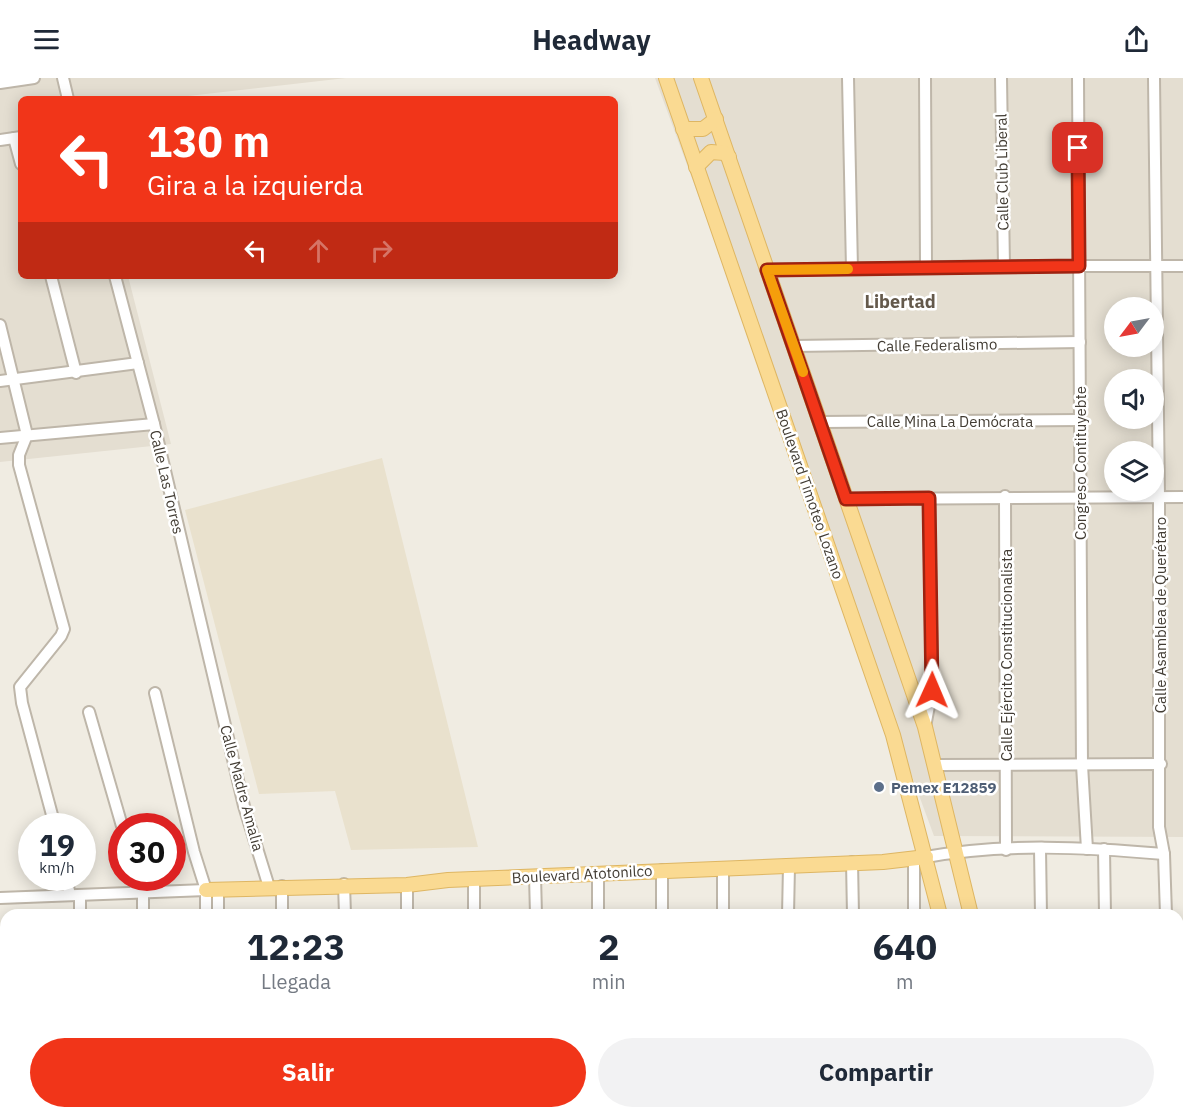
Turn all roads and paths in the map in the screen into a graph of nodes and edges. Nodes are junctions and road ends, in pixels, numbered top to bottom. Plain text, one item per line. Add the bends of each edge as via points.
1 (34, 78) edge
2 (63, 78) edge
3 (666, 78) edge
4 (701, 78) edge
5 (848, 78) edge
6 (925, 78) edge
7 (1001, 78) edge
8 (1078, 78) edge
9 (1154, 78) edge
10 (0, 83) edge
11 (67, 96) edge
12 (716, 119) junction
13 (683, 129) junction
14 (18, 137) edge
15 (0, 140) edge
16 (729, 157) junction
17 (696, 167) junction
18 (1004, 266) junction
19 (1079, 266) junction
20 (1155, 266) junction
21 (1183, 266) edge
22 (926, 267) junction
23 (852, 269) junction
24 (767, 270) junction
25 (52, 279) edge
26 (116, 279) edge
27 (0, 326) edge
28 (1080, 342) junction
29 (794, 346) junction
30 (138, 363) junction
31 (76, 373) junction
32 (15, 380) junction
33 (0, 381) edge
34 (1080, 420) junction
35 (821, 422) junction
36 (154, 424) junction
37 (27, 435) junction
38 (0, 438) edge
39 (1159, 441) edge
40 (1005, 496) junction
41 (1080, 496) junction
42 (1104, 496) edge
43 (1164, 497) edge
44 (1183, 497) edge
45 (929, 498) junction
46 (846, 499) junction
47 (1160, 501) edge
48 (217, 688) joint
49 (155, 693) dead end
50 (89, 712) dead end
51 (925, 727) junction
52 (1007, 764) junction
53 (1161, 764) junction
54 (936, 765) junction
55 (1082, 765) junction
56 (52, 813) edge
57 (118, 813) edge
58 (1040, 849) junction
59 (1087, 849) junction
60 (1104, 849) junction
61 (1006, 850) junction
62 (956, 851) junction
63 (1164, 854) junction
64 (920, 858) junction
65 (852, 862) junction
66 (789, 866) junction
67 (723, 868) junction
68 (662, 870) junction
69 (598, 874) junction
70 (535, 876) junction
71 (474, 879) junction
72 (345, 884) junction
73 (407, 885) junction
74 (275, 886) junction
75 (212, 890) junction
76 (73, 891) edge
77 (140, 892) junction
78 (75, 895) junction
79 (0, 898) edge
80 (78, 909) edge
81 (142, 909) edge
82 (207, 909) edge
83 (217, 909) edge
84 (281, 909) edge
85 (345, 909) edge
86 (407, 909) edge
87 (474, 909) edge
88 (536, 909) edge
89 (598, 909) edge
90 (662, 909) edge
91 (723, 909) edge
92 (788, 909) edge
93 (853, 909) edge
94 (915, 909) edge
95 (938, 909) edge
96 (969, 909) edge
97 (1041, 909) edge
98 (1106, 909) edge
99 (1166, 909) edge

1 - 10 street
2 - 11 street
3 - 13 main road, Boulevard Timoteo Lozano
4 - 12 main road
5 - 23 street
6 - 22 street
7 - 18 street, Calle Club Liberal
8 - 19 street, Congreso Contituyebte
9 - 20 street, Calle Asamblea de Querétaro
12 - 13 main road via 703,129
12 - 16 main road
13 - 17 main road, Boulevard Timoteo Lozano
14 - 15 street
16 - 17 main road via 711,152
16 - 24 main road
17 - 64 main road, Boulevard Timoteo Lozano via 893,735
18 - 19 street
18 - 22 street
19 - 20 street
19 - 28 street, Congreso Contituyebte
20 - 21 street
20 - 39 street, Calle Asamblea de Querétaro
22 - 23 street
23 - 24 street
24 - 29 main road
25 - 31 street
26 - 30 street, Calle Las Torres
27 - 32 street
28 - 29 street, Calle Federalismo
28 - 34 street, Congreso Contituyebte
29 - 35 main road
30 - 31 street
30 - 36 street, Calle Las Torres
31 - 32 street
32 - 33 street
32 - 37 street
34 - 35 street, Calle Mina La Demócrata
34 - 41 street, Congreso Contituyebte
35 - 46 main road
36 - 37 street
36 - 48 street, Calle Las Torres
37 - 38 street
37 - 56 street via 19,465 64,629 20,687
40 - 41 street
40 - 45 street
40 - 52 street, Calle Ejército Constitucionalista
41 - 42 street
41 - 55 street, Congreso Contituyebte
43 - 44 street
45 - 46 street
45 - 51 street via 932,690
46 - 51 main road
47 - 53 street, Calle Asamblea de Querétaro
48 - 74 street, Calle Madre Amalia via 244,806
49 - 75 street
50 - 57 street
51 - 54 main road
52 - 54 street
52 - 55 street
52 - 61 street, Calle Ejército Constitucionalista
53 - 55 street
53 - 63 street, Calle Asamblea de Querétaro via 1160,827
54 - 62 main road
55 - 59 street, Congreso Contituyebte
58 - 59 street, Boulevard Atotonilco
58 - 61 street, Boulevard Atotonilco
58 - 97 street
59 - 60 street, Boulevard Atotonilco
60 - 63 street, Boulevard Atotonilco
60 - 98 street
61 - 62 street, Boulevard Atotonilco
62 - 64 street, Boulevard Atotonilco
62 - 96 main road
63 - 99 street, Calle Asamblea de Querétaro
64 - 65 main road, Boulevard Atotonilco
64 - 94 street
64 - 95 main road, Boulevard Timoteo Lozano
65 - 66 main road, Boulevard Atotonilco
65 - 93 street
66 - 67 main road, Boulevard Atotonilco
66 - 92 street
67 - 68 main road, Boulevard Atotonilco
67 - 91 street
68 - 69 main road, Boulevard Atotonilco
68 - 90 street
69 - 70 main road, Boulevard Atotonilco
69 - 89 street
70 - 71 main road, Boulevard Atotonilco
70 - 88 street
71 - 73 main road, Boulevard Atotonilco
71 - 87 street
72 - 73 main road, Boulevard Atotonilco
72 - 74 main road, Boulevard Atotonilco
72 - 85 street
73 - 86 street
74 - 75 main road, Boulevard Atotonilco
74 - 84 street, Calle Madre Amalia
75 - 77 street, Boulevard Atotonilco
75 - 82 street
75 - 83 street
76 - 78 street
77 - 78 street, Boulevard Atotonilco
77 - 81 street
78 - 79 street, Boulevard Atotonilco
78 - 80 street

